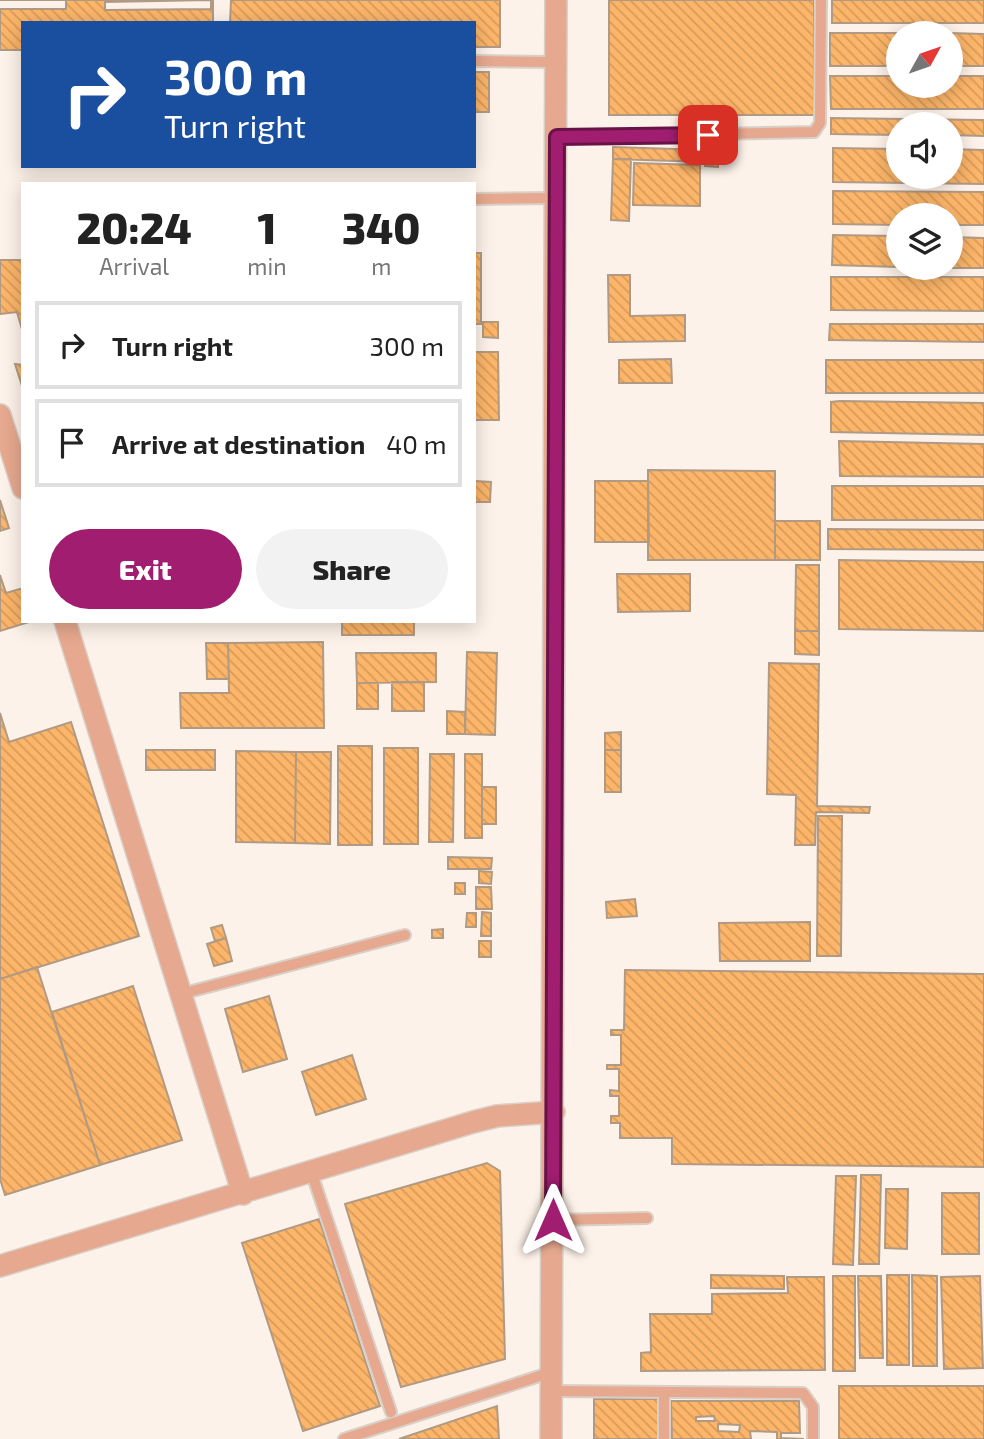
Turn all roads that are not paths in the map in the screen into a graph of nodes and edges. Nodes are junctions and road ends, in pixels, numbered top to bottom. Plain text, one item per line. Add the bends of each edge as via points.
1 (556, 0) edge
2 (821, 0) edge
3 (476, 61) edge
4 (555, 62) junction
5 (557, 137) junction
6 (556, 198) junction
7 (476, 199) edge
8 (0, 415) edge
9 (21, 482) edge
10 (66, 623) edge
11 (405, 935) dead end
12 (181, 993) junction
13 (554, 1112) junction
14 (310, 1171) junction
15 (243, 1194) junction
16 (647, 1218) dead end
17 (553, 1220) junction
18 (0, 1266) edge
19 (552, 1382) junction
20 (664, 1393) junction
21 (391, 1412) dead end
22 (344, 1439) edge
23 (551, 1439) edge
24 (664, 1439) edge
25 (813, 1439) edge

1 - 4 street
2 - 5 lane via 820,123 814,132
3 - 4 lane
4 - 5 street
5 - 6 street
6 - 7 lane
6 - 13 street
8 - 9 street
10 - 12 street
11 - 12 lane
12 - 15 street
13 - 14 street via 485,1119
13 - 17 street
14 - 15 street
14 - 21 lane
15 - 18 street
16 - 17 lane
17 - 19 street
19 - 20 lane
19 - 22 lane
19 - 23 street
20 - 24 lane
20 - 25 lane via 803,1393 813,1407

